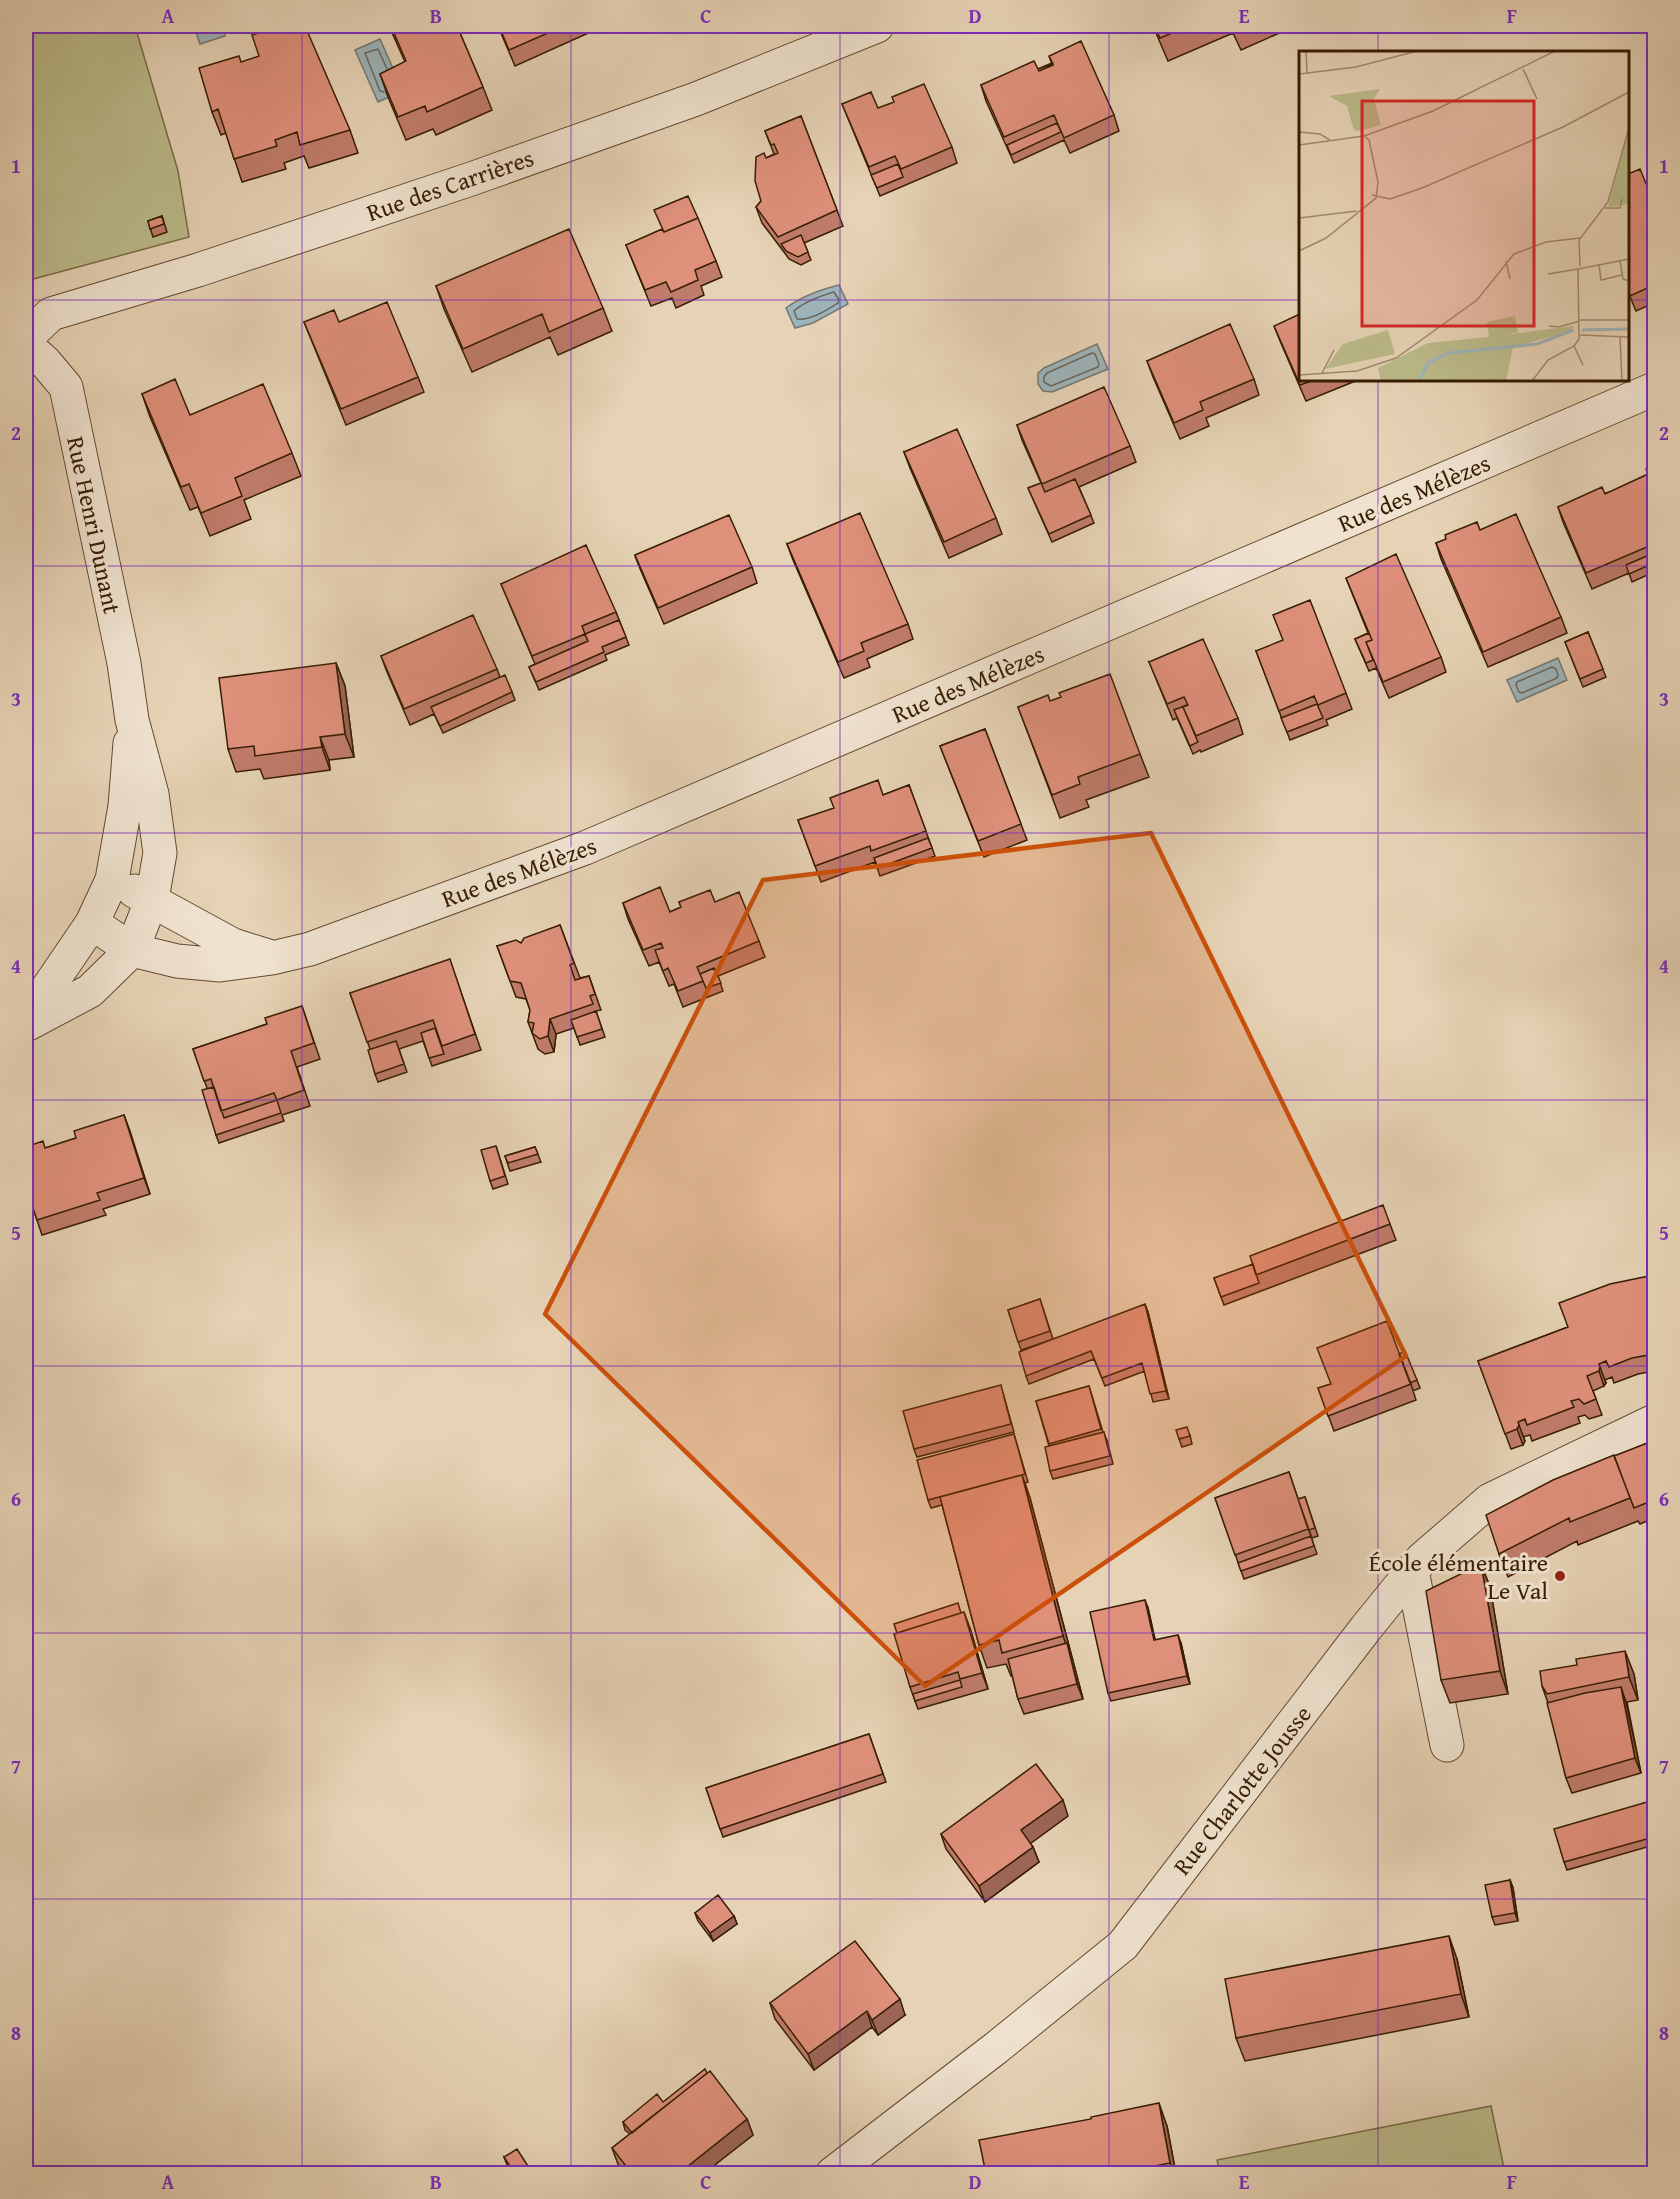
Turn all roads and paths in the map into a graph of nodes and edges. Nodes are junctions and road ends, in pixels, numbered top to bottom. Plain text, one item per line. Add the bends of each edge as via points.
1 (876, 26) edge
2 (26, 339) edge
3 (26, 345) edge
4 (1654, 389) edge
5 (132, 720) junction
6 (112, 880) junction
7 (152, 899) junction
8 (92, 923) junction
9 (132, 950) junction
10 (272, 958) junction
11 (26, 1020) edge
12 (26, 1025) edge
13 (1654, 1421) edge
14 (1412, 1571) junction
15 (1447, 1745) dead end
16 (832, 2174) edge

1 - 2 street, Rue des Carrières via 696,99 471,179 198,270 51,314
3 - 5 street, Rue Henri Dunant via 66,387 124,663
4 - 10 street, Rue des Mélèzes via 585,848 310,949
5 - 6 street, Rue Henri Dunant via 125,806
5 - 7 street, Rue Henri Dunant via 152,794 160,853
6 - 7 street
6 - 8 street, Rue Henri Dunant
7 - 9 street, Rue Henri Dunant
7 - 10 street via 233,945
8 - 9 street, Rue des Mélèzes
8 - 11 street, Rue Henri Dunant
9 - 10 street, Rue des Mélèzes via 177,961 220,965
9 - 12 street, Rue Henri Dunant via 90,991
13 - 14 street, Rue Charlotte Jousse via 1490,1500
14 - 15 street
14 - 16 street, Rue Charlotte Jousse via 1123,1945

